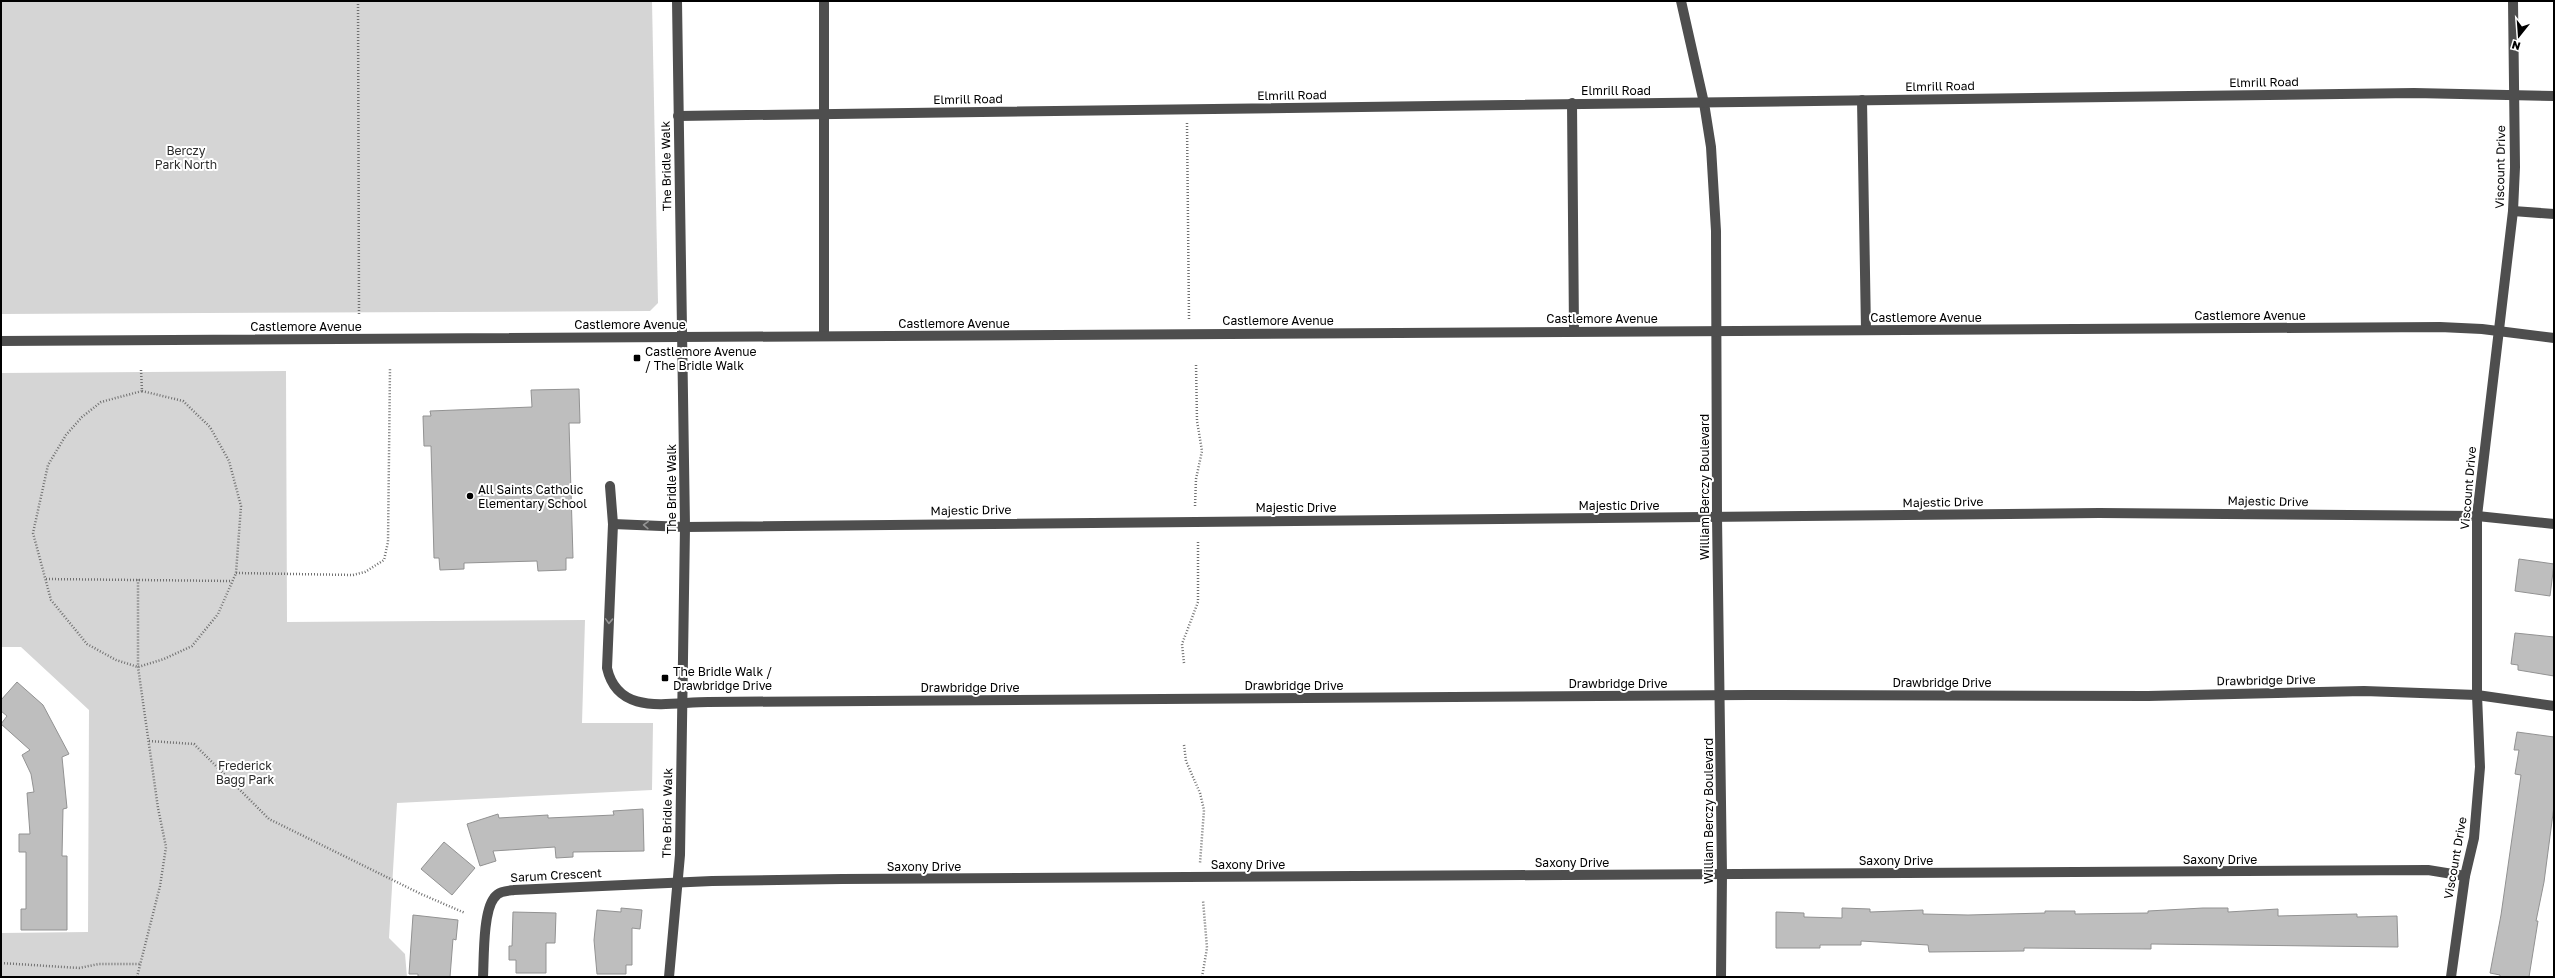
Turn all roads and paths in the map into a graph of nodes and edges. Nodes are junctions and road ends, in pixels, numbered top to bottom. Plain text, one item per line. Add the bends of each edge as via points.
1 (358, 1) edge
2 (677, 1) edge
3 (824, 1) edge
4 (1681, 1) edge
5 (2513, 1) edge
6 (2514, 95) junction
7 (2554, 96) edge
8 (1862, 100) junction
9 (1572, 103) junction
10 (1704, 103) junction
11 (825, 113) junction
12 (678, 116) junction
13 (1187, 122) dead end
14 (2513, 211) junction
15 (2554, 214) edge
16 (359, 315) dead end
17 (1189, 318) dead end
18 (1716, 330) junction
19 (1866, 330) junction
20 (1574, 331) junction
21 (2498, 331) junction
22 (824, 336) junction
23 (683, 337) junction
24 (2554, 338) edge
25 (1, 341) edge
26 (1196, 364) dead end
27 (390, 368) dead end
28 (141, 370) dead end
29 (142, 391) junction
30 (610, 486) dead end
31 (1195, 506) dead end
32 (2477, 516) junction
33 (1717, 517) junction
34 (613, 524) junction
35 (2554, 524) edge
36 (685, 526) junction
37 (1198, 542) dead end
38 (236, 573) junction
39 (46, 579) junction
40 (138, 579) junction
41 (231, 581) junction
42 (1184, 662) dead end
43 (138, 667) junction
44 (1721, 695) junction
45 (2477, 695) junction
46 (681, 702) junction
47 (2554, 706) edge
48 (148, 741) junction
49 (1184, 745) dead end
50 (1200, 864) dead end
51 (1722, 874) junction
52 (2465, 876) junction
53 (679, 883) junction
54 (1203, 900) dead end
55 (465, 913) dead end
56 (1, 963) edge
57 (140, 964) junction
58 (137, 977) edge
59 (483, 977) edge
60 (669, 977) edge
61 (1202, 977) edge
62 (1721, 977) edge
63 (2451, 977) edge

1 - 16 path
2 - 12 street, The Bridle Walk
3 - 11 street
4 - 10 street, William Berczy Boulevard
5 - 6 street, Viscount Drive
6 - 7 street, Elmrill Road
6 - 8 street, Elmrill Road
6 - 14 street, Viscount Drive
8 - 10 street, Elmrill Road
8 - 19 street
9 - 10 street, Elmrill Road
9 - 11 street, Elmrill Road
9 - 20 street
10 - 18 street, William Berczy Boulevard via 1714,193
11 - 12 street, Elmrill Road
11 - 22 street
12 - 23 street, The Bridle Walk
13 - 17 path
14 - 15 street
14 - 21 street, Viscount Drive
18 - 19 street, Castlemore Avenue
18 - 20 street, Castlemore Avenue
18 - 33 street, William Berczy Boulevard
19 - 21 street, Castlemore Avenue via 2440,327
20 - 22 street, Castlemore Avenue
21 - 24 street, Castlemore Avenue
21 - 32 street, Viscount Drive
22 - 23 street, Castlemore Avenue
23 - 25 street, Castlemore Avenue
23 - 36 street, The Bridle Walk
26 - 31 path via 1197,421 1202,451 1196,479
27 - 38 path via 388,542 384,560 365,572 353,575
28 - 29 path
29 - 38 path via 183,401 210,427 229,461 241,506
29 - 39 path via 101,402 82,417 66,435 48,464 33,533
30 - 34 street
32 - 33 street, Majestic Drive via 2099,513
32 - 35 street, Majestic Drive
32 - 45 street, Viscount Drive
33 - 36 street, Majestic Drive
33 - 44 street, William Berczy Boulevard
36 -> 34 street, Majestic Drive
34 -> 46 street, Drawbridge Drive via 607,668 609,680 616,689 634,702
36 - 46 street, The Bridle Walk
37 - 42 path via 1198,602 1182,644
38 - 41 path
39 - 40 path
39 - 43 path via 50,600 87,644 116,660
40 - 41 path
40 - 43 path
41 - 43 path via 218,614 192,646
43 - 48 path
44 - 45 street, Drawbridge Drive via 2148,696 2364,691
44 - 46 street, Drawbridge Drive
44 - 51 street, William Berczy Boulevard
45 - 47 street, Drawbridge Drive
45 - 52 street, Viscount Drive via 2480,767 2474,838
46 - 53 street, The Bridle Walk
48 - 55 path via 194,744 269,819
48 - 57 path via 166,847 160,886
49 - 50 path via 1186,761 1200,793 1204,810
51 - 52 street, Saxony Drive via 2428,870
51 - 53 street, Saxony Drive via 842,879
51 - 62 street, William Berczy Boulevard
52 - 63 street, Viscount Drive
53 - 59 street, Sarum Crescent via 503,891 494,897 489,909
53 - 60 street, The Bridle Walk
54 - 61 path via 1206,948
56 - 57 path via 79,968 98,964
57 - 58 path

